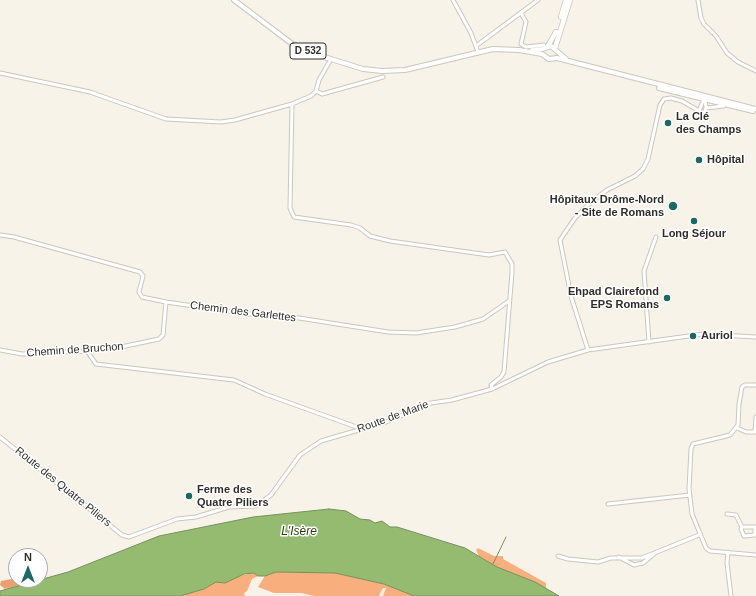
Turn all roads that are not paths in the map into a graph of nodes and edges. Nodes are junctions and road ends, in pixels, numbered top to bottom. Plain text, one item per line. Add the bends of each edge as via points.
1 (234, 0) edge
2 (453, 0) edge
3 (538, 0) edge
4 (566, 0) edge
5 (570, 0) edge
6 (698, 0) edge
7 (521, 14) junction
8 (476, 46) junction
9 (546, 46) junction
10 (556, 50) junction
11 (526, 51) junction
12 (478, 52) junction
13 (544, 55) junction
14 (554, 58) junction
15 (331, 59) junction
16 (574, 63) junction
17 (755, 69) edge
18 (0, 73) edge
19 (383, 77) dead end
20 (630, 78) junction
21 (316, 91) junction
22 (700, 95) junction
23 (704, 99) junction
24 (718, 99) junction
25 (292, 104) junction
26 (734, 107) junction
27 (703, 110) junction
28 (756, 111) edge
29 (0, 235) edge
30 (656, 236) dead end
31 (509, 301) junction
32 (166, 302) junction
33 (756, 337) edge
34 (650, 342) junction
35 (0, 350) edge
36 (588, 350) junction
37 (88, 351) junction
38 (756, 385) edge
39 (492, 389) junction
40 (756, 417) edge
41 (737, 428) junction
42 (362, 429) junction
43 (756, 432) edge
44 (0, 437) edge
45 (690, 495) junction
46 (608, 504) dead end
47 (727, 514) dead end
48 (742, 527) junction
49 (755, 527) edge
50 (699, 534) junction
51 (126, 537) joint
52 (656, 552) junction
53 (728, 552) junction
54 (756, 555) edge
55 (558, 556) dead end
56 (619, 557) junction
57 (731, 596) edge

1 - 15 main road, D 532 via 291,43
2 - 8 street
3 - 7 street
4 - 9 highway via 555,35
5 - 10 highway
6 - 17 street via 704,24 733,59
7 - 8 street
7 - 9 street via 526,22 521,44 526,47
8 - 12 street
9 - 10 main road
9 - 11 main road, D 532
9 - 13 main road
10 - 14 main road
10 - 16 main road
11 - 12 main road, D 532 via 501,49
11 - 13 main road, D 532
12 - 15 main road, D 532 via 394,71 363,69
13 - 14 main road via 549,59
14 - 16 main road
15 - 21 street
16 - 20 main road
18 - 25 street via 90,92 166,120 221,122
19 - 21 street via 322,94
20 - 22 main road
20 - 23 main road
21 - 25 street via 306,99
22 - 23 street
22 - 24 main road
23 - 24 street
23 - 26 main road
23 - 27 street
24 - 28 main road
25 - 31 street via 290,208 294,217 351,225 370,236 390,241 489,255 502,251 512,264
26 - 27 street via 720,105
26 - 28 main road
27 - 36 street via 682,101 664,99 660,105 648,159 643,169 590,203 575,218 560,240 571,296
29 - 32 street, Chemin des Garlettes via 140,272 143,276 140,294 142,297
30 - 34 street via 644,271
31 - 32 street, Chemin des Garlettes via 483,319 442,329 402,333
31 - 39 street via 504,372 491,385
32 - 37 street, Chemin de Bruchon via 163,335 159,339
33 - 34 street, Route de Marie via 703,334
34 - 36 street, Route de Marie
35 - 37 street, Chemin de Bruchon via 22,354
36 - 39 street, Route de Marie via 548,362
37 - 42 street via 96,364 234,380 264,394
38 - 41 street via 745,385 742,388
39 - 42 street, Route de Marie via 431,403
40 - 43 street
41 - 43 street via 746,432
41 - 45 street via 724,438 693,444
42 - 51 street, Route de Marie via 321,441 300,454 271,495 260,504 229,507 177,520
44 - 51 street, Route des Quatre Piliers
45 - 46 street
45 - 50 street via 692,514
47 - 48 street via 736,515
48 - 49 street
48 - 49 street via 744,536 755,535
50 - 52 street
50 - 53 street via 706,548
52 - 56 street via 642,558
52 - 56 street via 643,563 634,565
53 - 54 street
53 - 57 street
55 - 56 street via 598,562

